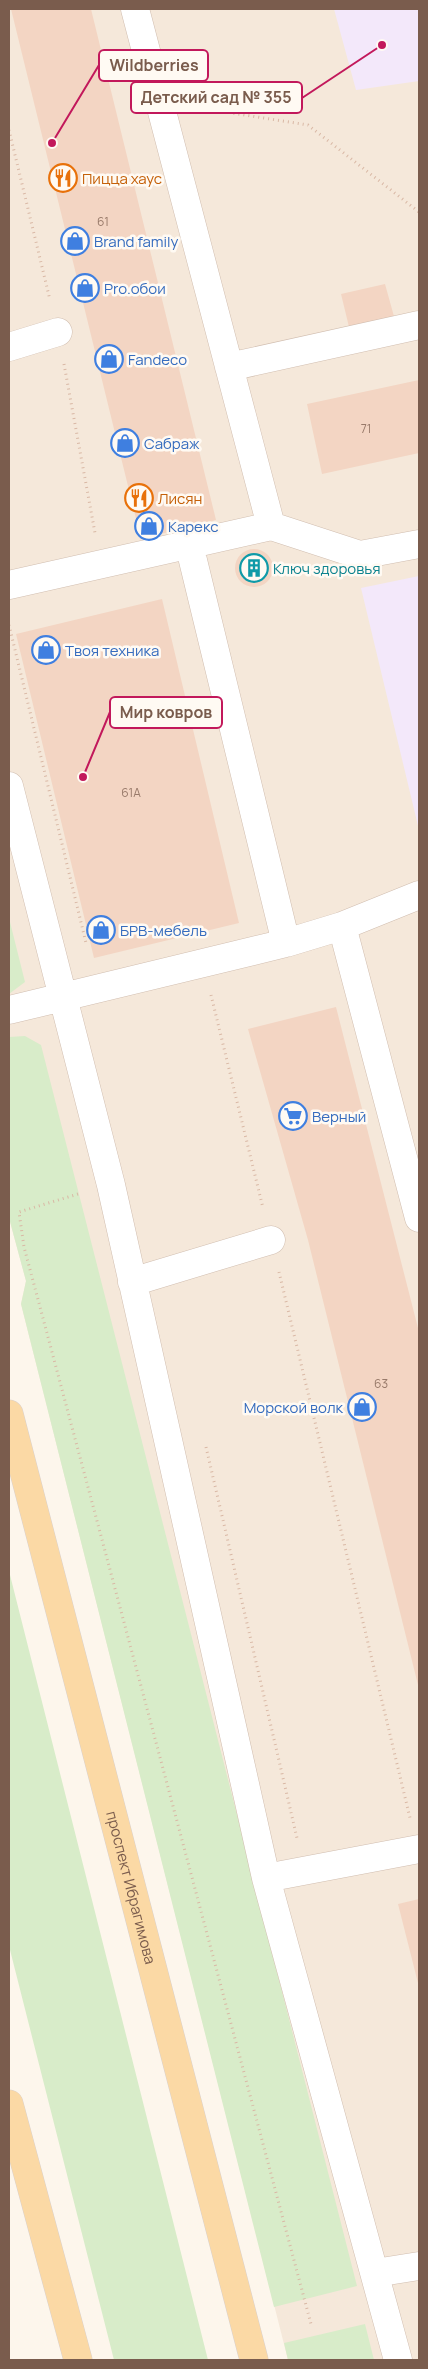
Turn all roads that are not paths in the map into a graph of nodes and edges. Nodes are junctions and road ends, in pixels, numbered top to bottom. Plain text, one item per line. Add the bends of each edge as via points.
1 (135, 9) edge
2 (419, 325) edge
3 (58, 332) dead end
4 (9, 347) edge
5 (229, 368) junction
6 (271, 526) junction
7 (189, 544) junction
8 (419, 544) edge
9 (9, 585) edge
10 (9, 786) edge
11 (419, 895) edge
12 (342, 926) junction
13 (286, 943) junction
14 (64, 997) junction
15 (9, 1010) edge
16 (419, 1218) edge
17 (271, 1240) road end
18 (132, 1282) junction
19 (9, 1414) edge
20 (418, 1848) edge
21 (266, 1878) junction
22 (9, 2104) edge
23 (419, 2266) edge
24 (375, 2273) junction
25 (78, 2360) edge
26 (254, 2360) edge
27 (398, 2360) edge

1 - 5 lane
2 - 5 lane
3 - 4 lane
5 - 6 lane
6 - 7 lane
6 - 8 lane via 360,555
7 - 9 lane
7 - 13 lane
10 - 14 lane
11 - 12 lane
12 - 13 lane
12 - 16 lane
13 - 14 lane
14 - 15 lane
14 - 18 lane
17 - 18 lane
18 - 21 lane
19 - 26 main road, проспект Ибрагимова
20 - 21 lane
21 - 24 lane
22 - 25 main road
23 - 24 lane
24 - 27 lane

